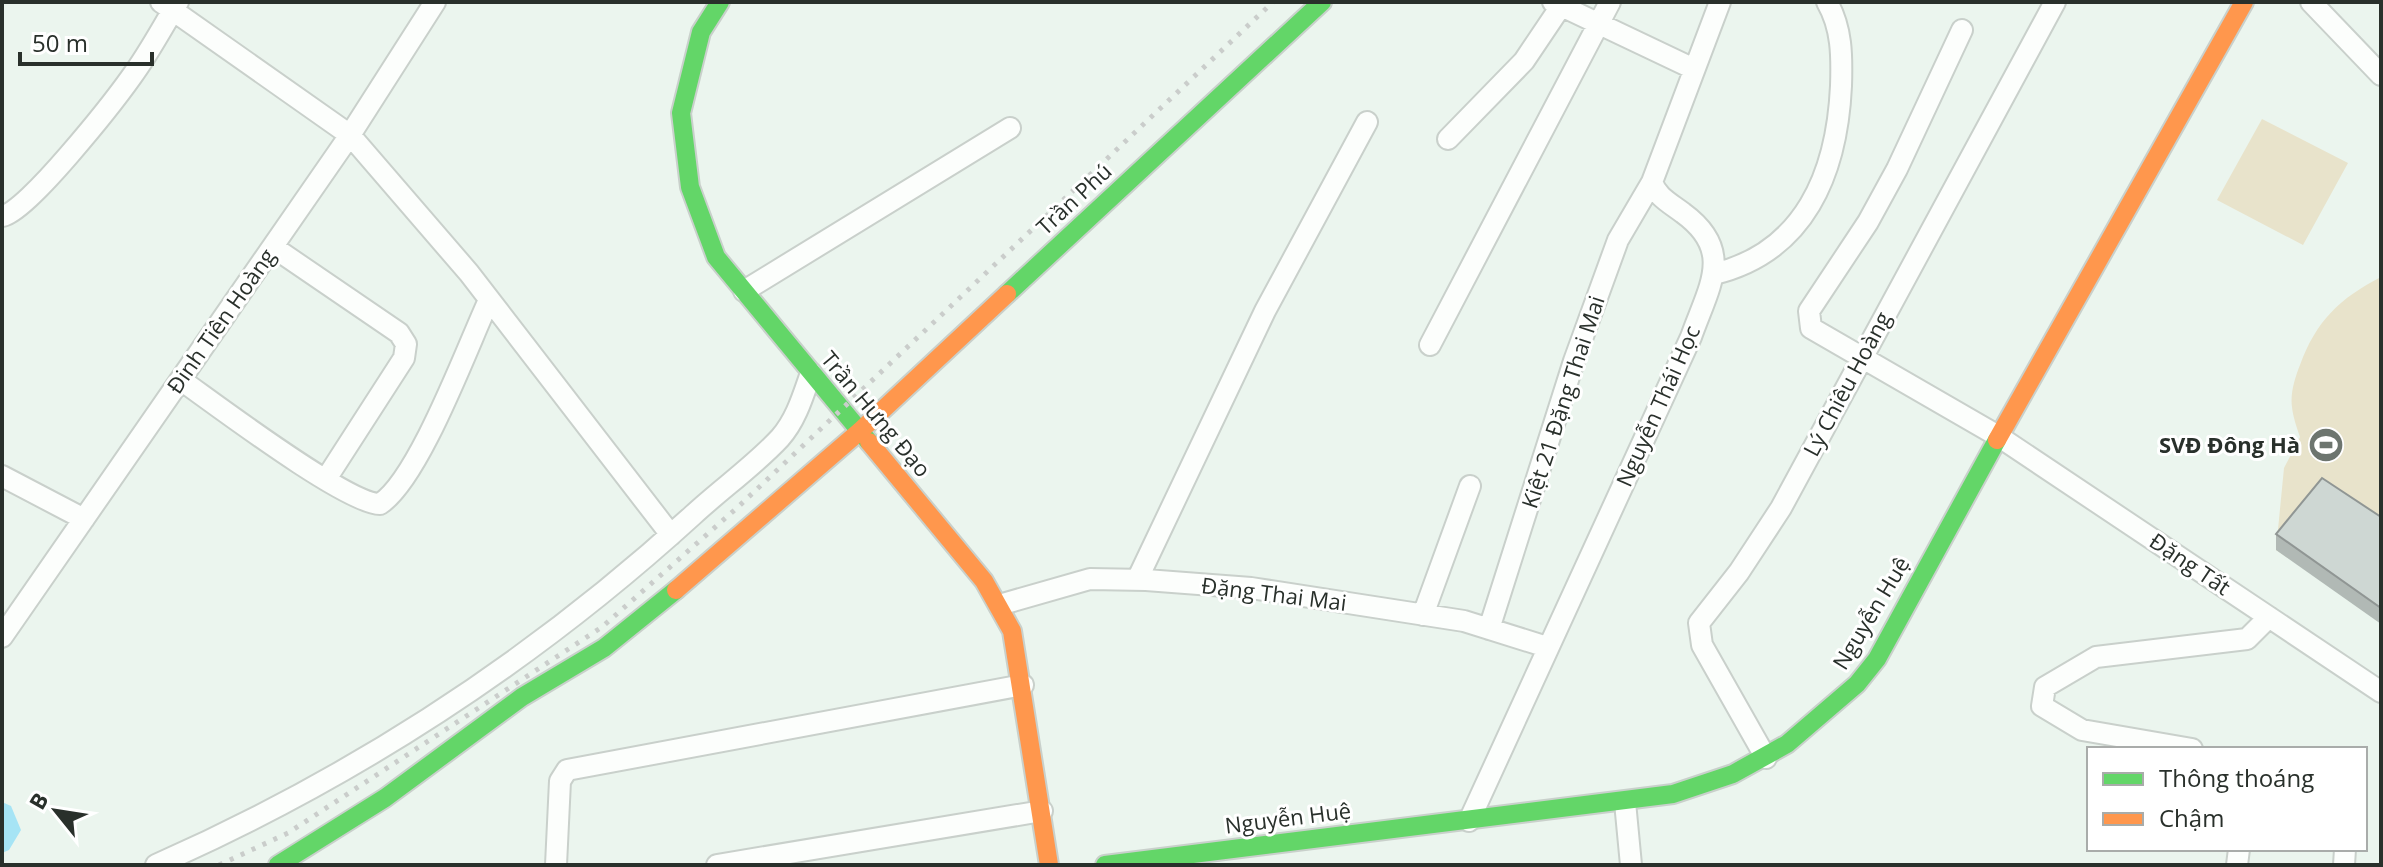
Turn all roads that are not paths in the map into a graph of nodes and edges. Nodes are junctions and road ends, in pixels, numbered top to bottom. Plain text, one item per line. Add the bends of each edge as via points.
1 (435, 2) edge
2 (720, 2) edge
3 (1322, 2) edge
4 (1610, 2) edge
5 (1720, 2) edge
6 (1827, 2) edge
7 (2055, 2) edge
8 (2244, 2) edge
9 (2311, 2) edge
10 (1557, 4) edge
11 (171, 5) edge
12 (1599, 25) junction
13 (1962, 30) dead end
14 (1694, 69) junction
15 (2381, 75) edge
16 (1367, 122) dead end
17 (1010, 128) dead end
18 (350, 135) junction
19 (1448, 139) dead end
20 (1652, 182) junction
21 (2, 216) edge
22 (273, 247) junction
23 (1714, 274) junction
24 (744, 291) junction
25 (489, 300) junction
26 (1430, 345) dead end
27 (1862, 356) junction
28 (811, 373) junction
29 (181, 380) junction
30 (860, 431) junction
31 (1998, 436) junction
32 (2, 476) edge
33 (326, 479) junction
34 (1470, 486) dead end
35 (84, 519) junction
36 (671, 535) junction
37 (1137, 580) junction
38 (999, 605) junction
39 (1423, 615) junction
40 (2269, 617) junction
41 (1489, 629) junction
42 (2, 637) edge
43 (1547, 647) junction
44 (1023, 685) junction
45 (2381, 692) edge
46 (2180, 747) edge
47 (1766, 758) junction
48 (1625, 802) junction
49 (1042, 811) junction
50 (1469, 821) junction
51 (156, 865) edge
52 (278, 865) edge
53 (556, 865) edge
54 (717, 865) edge
55 (1049, 865) edge
56 (1105, 865) edge
57 (1631, 865) edge

1 - 18 street, Đinh Tiên Hoàng
2 - 24 street, Trần Hưng Đạo via 701,32 681,113 690,187 716,257
3 - 30 street, Trần Phú
4 - 12 street
5 - 14 street
6 - 23 street via 1841,49 1838,127 1828,167 1806,210 1780,243 1749,264
7 - 27 street, Lý Chiêu Hoàng
8 - 31 street, Nguyễn Huệ
9 - 15 street
10 - 12 street
10 - 19 street via 1524,61
11 - 18 street
11 - 21 street via 132,76 23,205
12 - 14 street
12 - 26 street
13 - 27 street, Đặng Tất via 1897,169 1809,311 1811,328
14 - 20 street
16 - 37 street via 1265,311
17 - 24 street
18 - 22 street, Đinh Tiên Hoàng
18 - 25 street
20 - 23 street, Nguyễn Thái Học via 1656,193 1700,225 1713,244
20 - 41 street, Kiệt 21 Đặng Thai Mai via 1618,240
22 - 29 street, Đinh Tiên Hoàng
22 - 33 street via 399,333 406,344 404,358
23 - 43 street, Nguyễn Thái Học via 1691,337
24 - 28 street, Trần Hưng Đạo
25 - 33 street via 437,414 392,493 376,504
25 - 36 street
27 - 31 street, Đặng Tất
27 - 47 street, Lý Chiêu Hoàng via 1763,539 1699,623 1702,645
28 - 30 street, Trần Hưng Đạo
28 - 36 street via 781,437
29 - 33 street
29 - 35 street, Đinh Tiên Hoàng
30 - 38 street, Trần Hưng Đạo
30 - 52 street, Trần Phú via 624,633
31 - 40 street, Đặng Tất
31 - 47 street, Nguyễn Huệ via 1877,659 1817,725
32 - 35 street
34 - 39 street
35 - 42 street, Đinh Tiên Hoàng
36 - 51 street via 550,635 446,707 333,779
37 - 38 street, Đặng Thai Mai via 1090,579
37 - 39 street, Đặng Thai Mai via 1251,588
38 - 44 street, Trần Hưng Đạo via 1012,631
39 - 41 street, Đặng Thai Mai
40 - 45 street, Đặng Tất
40 - 46 street via 2247,639 2096,657 2045,687 2042,706 2082,730
41 - 43 street, Đặng Thai Mai
43 - 50 street, Nguyễn Thái Học
44 - 49 street, Trần Hưng Đạo
44 - 53 street via 567,770 560,781
47 - 48 street, Nguyễn Huệ via 1710,785
48 - 50 street, Nguyễn Huệ
48 - 57 street
49 - 54 street
49 - 55 street, Trần Hưng Đạo
50 - 56 street, Nguyễn Huệ

